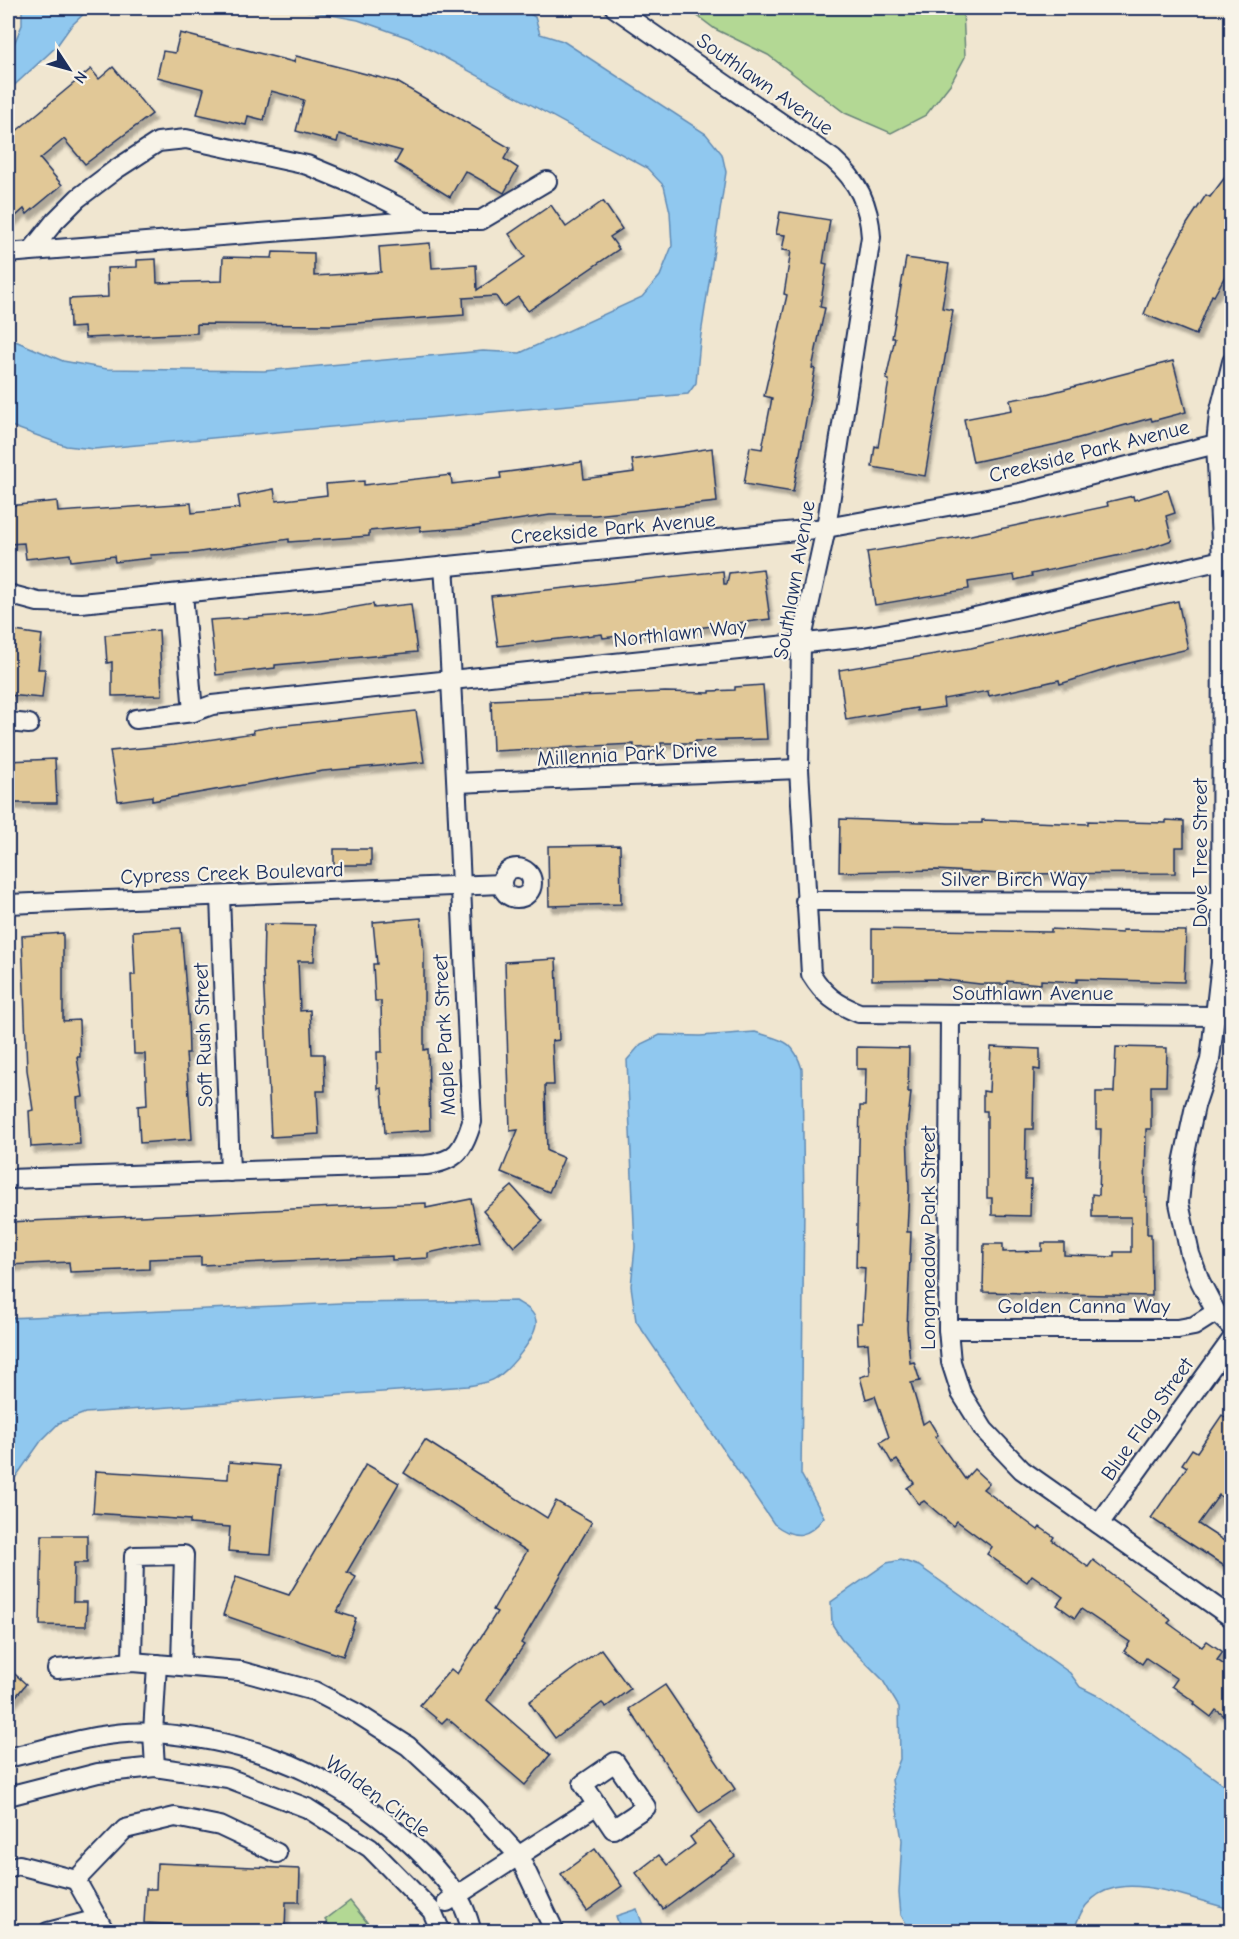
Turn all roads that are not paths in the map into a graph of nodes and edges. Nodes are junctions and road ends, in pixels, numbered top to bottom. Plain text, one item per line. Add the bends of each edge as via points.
1 (615, 8) edge
2 (548, 182) dead end
3 (425, 220) junction
4 (31, 251) junction
5 (8, 253) edge
6 (1232, 362) edge
7 (1216, 444) junction
8 (826, 528) junction
9 (1222, 560) junction
10 (444, 567) junction
11 (8, 594) edge
12 (183, 594) junction
13 (801, 643) junction
14 (452, 679) junction
15 (193, 712) junction
16 (136, 719) dead end
17 (8, 722) edge
18 (29, 724) dead end
19 (799, 769) junction
20 (458, 783) junction
21 (502, 884) dead end
22 (459, 887) junction
23 (220, 896) junction
24 (805, 901) junction
25 (1223, 902) junction
26 (8, 904) edge
27 (950, 1015) junction
28 (1217, 1016) junction
29 (230, 1172) junction
30 (8, 1179) edge
31 (1216, 1312) junction
32 (1232, 1328) edge
33 (948, 1329) junction
34 (1232, 1339) edge
35 (1099, 1524) junction
36 (1232, 1618) edge
37 (132, 1662) junction
38 (157, 1664) junction
39 (182, 1664) junction
40 (57, 1669) dead end
41 (153, 1733) junction
42 (8, 1758) edge
43 (155, 1767) junction
44 (8, 1796) edge
45 (597, 1805) dead end
46 (277, 1853) dead end
47 (519, 1856) junction
48 (8, 1868) edge
49 (76, 1880) junction
50 (455, 1896) junction
51 (432, 1911) junction
52 (102, 1925) edge
53 (48, 1932) edge
54 (441, 1932) edge
55 (472, 1932) edge
56 (555, 1932) edge

1 - 8 street, Southlawn Avenue via 833,159 849,174 861,194 869,217 870,237
2 - 3 street via 481,220
3 - 4 street
3 - 4 street via 307,165 186,139 158,142 115,170 78,198
4 - 5 street
6 - 7 street, Dove Tree Street
7 - 8 street, Creekside Park Avenue via 1020,493
7 - 9 street, Dove Tree Street
8 - 10 street, Creekside Park Avenue
8 - 13 street, Southlawn Avenue
9 - 13 street, Northlawn Way via 975,617 863,637
9 - 25 street, Dove Tree Street
10 - 12 street, Creekside Park Avenue
10 - 14 street, Maple Park Street
11 - 12 street, Creekside Park Avenue via 38,602 81,603
12 - 15 street
13 - 14 street, Northlawn Way
13 - 19 street, Southlawn Avenue
14 - 15 street, Northlawn Way via 212,705
14 - 20 street, Maple Park Street
15 - 16 street, Northlawn Way
17 - 18 street
19 - 20 street, Millennia Park Drive
19 - 24 street, Southlawn Avenue
20 - 22 street, Maple Park Street
21 - 22 street, Cypress Creek Boulevard
22 - 23 street, Cypress Creek Boulevard
22 - 29 street, Maple Park Street via 472,1122 464,1146 446,1162 426,1165
23 - 26 street, Cypress Creek Boulevard
23 - 29 street, Soft Rush Street
24 - 25 street, Silver Birch Way
24 - 27 street, Southlawn Avenue via 811,974 837,1005 859,1013
25 - 28 street, Dove Tree Street
27 - 28 street, Southlawn Avenue
27 - 33 street, Longmeadow Park Street
28 - 31 street, Dove Tree Street via 1210,1060 1183,1163 1179,1203 1190,1254
29 - 30 street, Maple Park Street
31 - 32 street, Dove Tree Street
31 - 33 street, Golden Canna Way via 1194,1326 1178,1329
33 - 35 street, Longmeadow Park Street via 951,1362 961,1393 984,1430 1022,1470
34 - 35 street, Blue Flag Street
35 - 36 street, Longmeadow Park Street
37 - 38 street
37 - 39 street via 134,1556 184,1555
37 - 40 street
38 - 39 street
38 - 41 street
39 - 47 street via 240,1671 304,1688 358,1714 408,1746 474,1807
41 - 42 street, Walden Circle via 90,1738
41 - 43 street
41 - 50 street, Walden Circle via 261,1754 322,1779 383,1822 430,1863
43 - 44 street via 98,1773
43 - 51 street via 228,1778 306,1808 370,1848
45 - 47 street
46 - 49 street via 220,1826 175,1817 126,1829
47 - 50 street
47 - 56 street
48 - 49 street via 19,1865
49 - 52 street
50 - 51 street
50 - 55 street, Walden Circle
51 - 54 street
52 - 53 street

